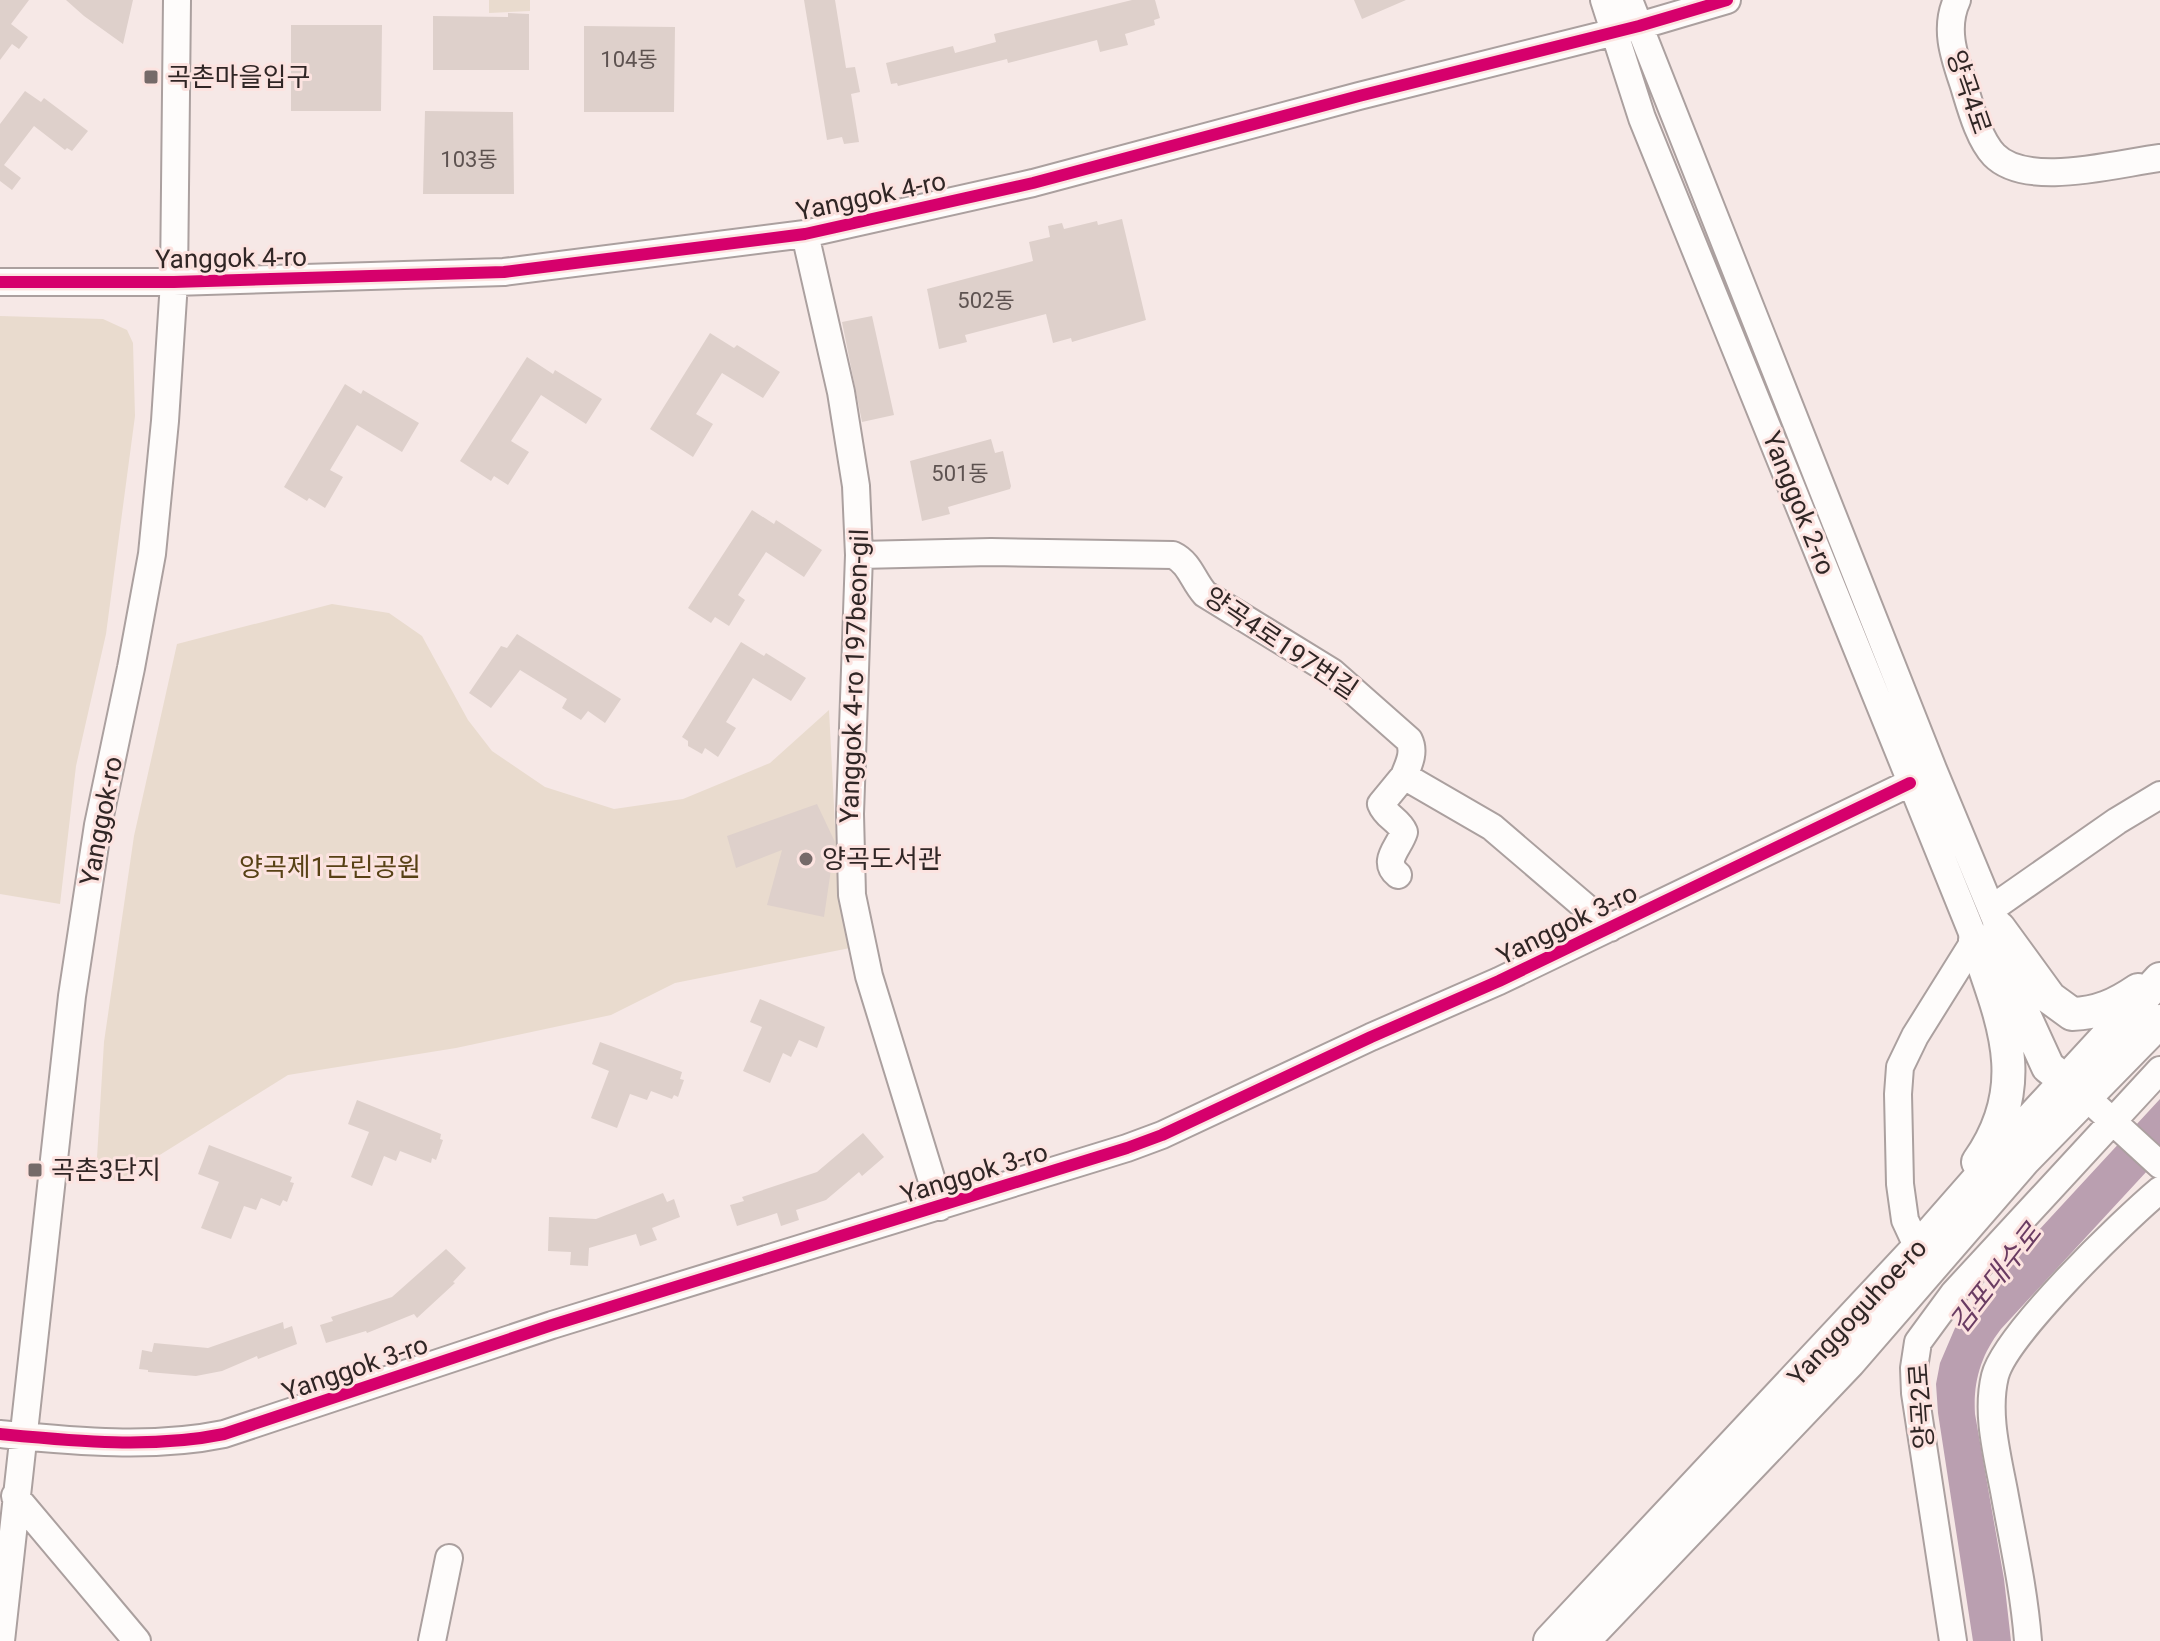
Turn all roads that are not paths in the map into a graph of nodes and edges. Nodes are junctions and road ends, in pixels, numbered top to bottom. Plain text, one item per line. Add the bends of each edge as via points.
1 (177, 0) edge
2 (1604, 0) edge
3 (1629, 0) edge
4 (1727, 0) edge
5 (1957, 0) edge
6 (1639, 26) junction
7 (1614, 32) junction
8 (2160, 158) edge
9 (805, 234) junction
10 (0, 282) edge
11 (174, 282) junction
12 (859, 555) junction
13 (1404, 776) junction
14 (1910, 783) junction
15 (2160, 795) edge
16 (1398, 875) dead end
17 (1989, 926) junction
18 (1610, 928) junction
19 (2160, 977) edge
20 (2015, 995) joint
21 (2160, 1021) edge
22 (2160, 1070) edge
23 (2075, 1089) junction
24 (2114, 1124) junction
25 (2160, 1165) edge
26 (2160, 1190) edge
27 (940, 1207) junction
28 (1918, 1248) junction
29 (11, 1435) edge
30 (15, 1496) junction
31 (449, 1558) dead end
32 (1, 1641) edge
33 (137, 1641) edge
34 (432, 1641) edge
35 (1550, 1641) edge
36 (1583, 1641) edge
37 (1953, 1641) edge
38 (2028, 1641) edge

1 - 11 street, Yanggok-ro
2 - 7 street, Yanggok 2-ro
3 - 6 street, Yanggok 2-ro
4 - 6 street, Yanggok 4-ro
5 - 8 street, 양곡4로 via 1950,22 1954,54 1984,140 2004,164 2058,172
6 - 7 street, Yanggok 4-ro
6 - 17 street, Yanggok 2-ro via 1928,755
7 - 9 street, Yanggok 4-ro via 1033,183
7 - 14 street, Yanggok 2-ro via 1642,118
9 - 11 street, Yanggok 4-ro via 504,272
9 - 12 street, Yanggok 4-ro 197beon-gil via 851,446
10 - 11 street, Yanggok 4-ro
11 - 29 street, Yanggok-ro via 152,554 98,825
12 - 13 street, 양곡4로197번길 via 1173,555 1182,559 1205,594 1332,672 1395,727 1412,747
12 - 27 street, Yanggok 4-ro 197beon-gil via 852,895 869,976
13 - 16 street via 1381,804 1404,832 1390,861
13 - 18 street via 1492,827
14 - 17 street, Yanggok 2-ro
14 - 18 street, Yanggok 3-ro
15 - 17 street via 2117,821
17 - 19 main road via 2050,998 2072,1014 2095,1013
17 - 20 street, Yanggok 2-ro
17 - 28 main road via 2010,1060 2003,1110 1982,1156
17 - 28 street via 1900,1067 1900,1184 1905,1220
18 - 27 street, Yanggok 3-ro via 1162,1135
19 - 23 main road, Yanggoguhoe-ro
20 - 23 main road, Yanggok 2-ro via 2048,1067
21 - 23 main road, Yanggoguhoe-ro
22 - 24 street, 양곡2로
23 - 24 street
23 - 28 main road, Yanggoguhoe-ro
23 - 36 main road, Yanggoguhoe-ro via 2024,1160 1849,1362
24 - 25 street
24 - 37 street, 양곡2로 via 1954,1293 1918,1342 1915,1393
26 - 38 street via 2032,1321 1995,1374 1994,1437
27 - 29 street, Yanggok 3-ro via 552,1325 224,1434 150,1443
28 - 35 main road, Yanggoguhoe-ro
29 - 30 street, Yanggok-ro
30 - 32 street, Yanggok-ro
30 - 33 street
31 - 34 street

